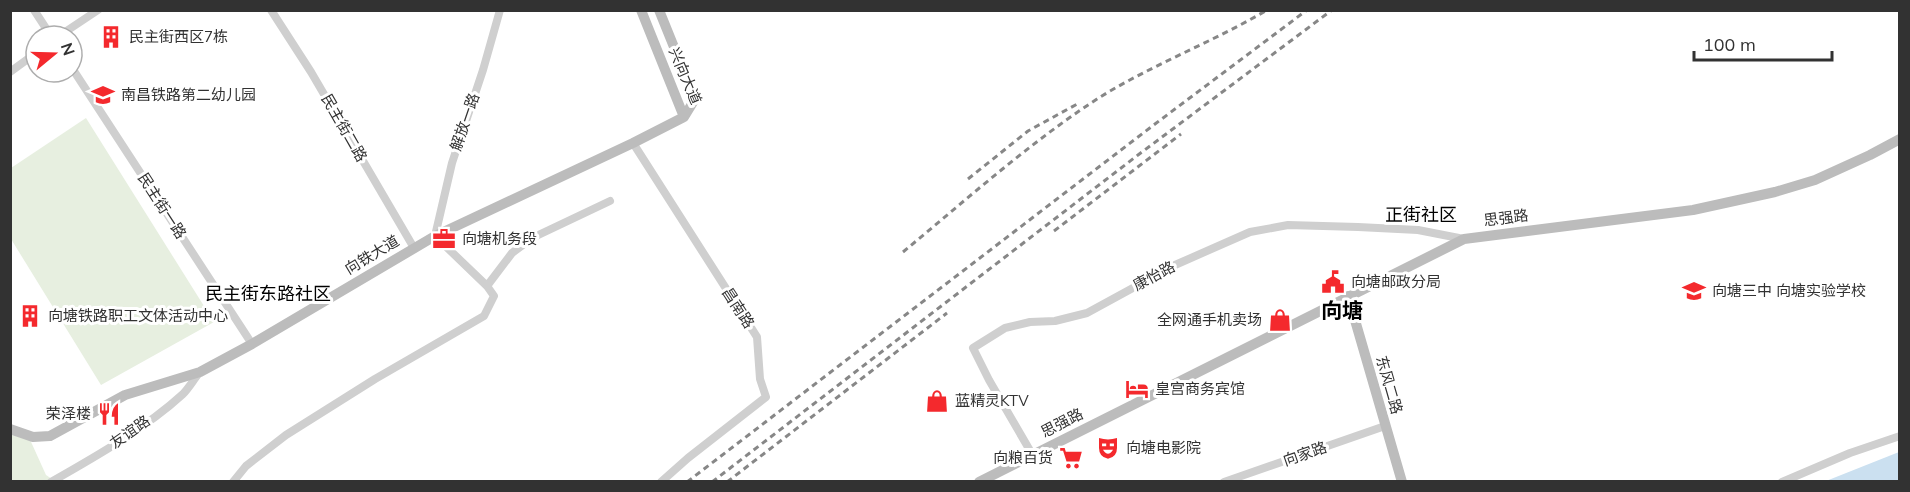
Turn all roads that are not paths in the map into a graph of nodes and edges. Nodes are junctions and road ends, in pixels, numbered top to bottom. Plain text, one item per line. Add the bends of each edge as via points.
1 (34, 10) edge
2 (98, 10) edge
3 (271, 10) edge
4 (500, 10) edge
5 (641, 10) edge
6 (659, 10) edge
7 (43, 24) edge
8 (77, 24) edge
9 (24, 62) edge
10 (10, 72) edge
11 (82, 84) edge
12 (684, 117) junction
13 (1899, 139) edge
14 (633, 143) junction
15 (610, 201) dead end
16 (435, 236) junction
17 (1464, 239) junction
18 (414, 248) junction
19 (487, 286) junction
20 (1348, 296) junction
21 (252, 344) junction
22 (200, 372) junction
23 (1385, 426) junction
24 (10, 429) edge
25 (1899, 436) edge
26 (1032, 454) junction
27 (51, 482) edge
28 (233, 482) edge
29 (661, 482) edge
30 (979, 482) edge
31 (1224, 482) edge
32 (1402, 482) edge
33 (1782, 482) edge

1 - 7 street
2 - 8 street
3 - 18 street, 民主街二路
4 - 16 street, 解放一路 via 452,163
5 - 12 street, 兴向大道
6 - 12 street, 兴向大道 via 695,99
9 - 10 street
11 - 21 street, 民主街一路
12 - 14 street, 向铁大道
13 - 17 street, 思强路 via 1815,180 1775,192 1693,210
14 - 16 street, 向铁大道
14 - 29 street, 昌南路 via 757,337 760,379 766,397
15 - 19 street via 532,238 512,254
16 - 18 street, 向铁大道
16 - 19 street
17 - 20 street, 思强路
17 - 26 street, 康怡路 via 1418,230 1288,225 1250,232 1176,265 1087,314 1005,328 973,348
18 - 21 street, 向铁大道
19 - 28 street via 494,296 484,316 286,435 246,466
20 - 23 street, 东风二路
20 - 26 street, 思强路
21 - 22 street, 向铁大道
22 - 24 street, 向铁大道 via 124,394 50,436 33,437
22 - 27 street, 友谊路 via 184,393 142,425
23 - 31 street, 向家路
23 - 32 street, 东风二路
25 - 33 street
26 - 30 street, 思强路

